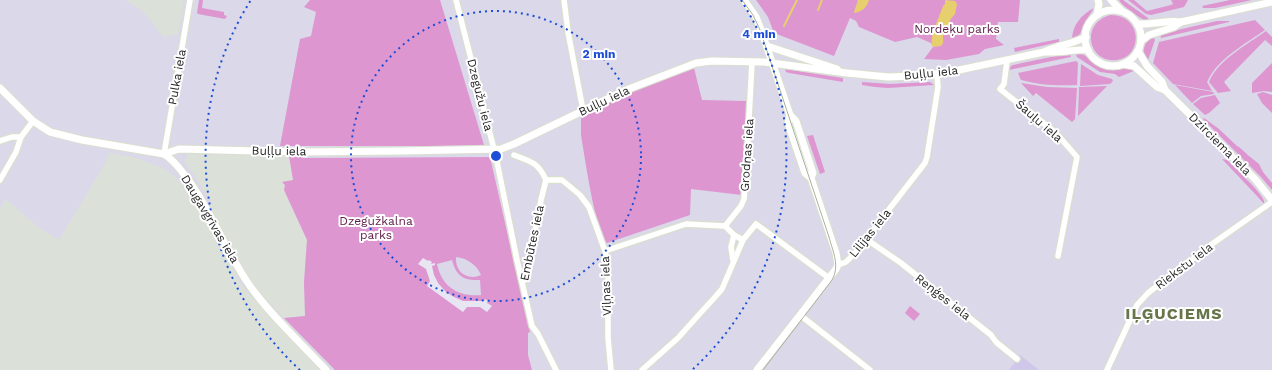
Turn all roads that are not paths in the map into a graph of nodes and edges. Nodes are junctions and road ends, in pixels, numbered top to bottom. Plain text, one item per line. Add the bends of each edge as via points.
1 (190, 0) edge
2 (456, 0) edge
3 (564, 0) edge
4 (744, 0) edge
5 (1098, 0) edge
6 (1112, 0) edge
7 (1272, 2) edge
8 (1122, 11) junction
9 (1097, 15) junction
10 (1181, 22) junction
11 (1138, 24) junction
12 (1086, 36) junction
13 (1141, 41) junction
14 (767, 46) junction
15 (1088, 50) junction
16 (1138, 51) junction
17 (1044, 52) junction
18 (1007, 60) junction
19 (752, 62) junction
20 (772, 64) junction
21 (1123, 64) junction
22 (846, 74) junction
23 (937, 74) junction
24 (0, 88) edge
25 (1165, 90) junction
26 (583, 110) junction
27 (34, 121) junction
28 (21, 137) junction
29 (0, 141) edge
30 (494, 150) junction
31 (164, 154) junction
32 (514, 156) dead end
33 (0, 180) edge
34 (546, 180) junction
35 (1272, 201) edge
36 (725, 226) junction
37 (734, 235) junction
38 (866, 239) junction
39 (743, 240) junction
40 (605, 250) junction
41 (1058, 256) dead end
42 (733, 260) junction
43 (838, 265) junction
44 (829, 278) junction
45 (522, 284) junction
46 (800, 316) junction
47 (1017, 359) dead end
48 (326, 370) edge
49 (556, 370) edge
50 (611, 370) edge
51 (642, 370) edge
52 (757, 370) edge
53 (870, 370) edge
54 (1107, 370) edge

1 - 31 street, Pulka iela
2 - 30 street, Dzegužu iela
3 - 26 street
4 - 14 street via 756,17
5 - 9 street
6 - 8 street
7 - 10 street
8 - 9 street via 1114,10
8 - 11 street
9 - 12 street via 1087,28
10 - 11 street
10 - 13 street via 1174,27 1154,32
11 - 13 street
12 - 15 street
12 - 17 street, Buļļu iela
13 - 16 street
14 - 20 street
14 - 22 street via 827,65
15 - 17 street, Buļļu iela
15 - 21 street via 1104,64
16 - 21 street
16 - 25 street, Dzirciema iela via 1147,66 1162,82
17 - 18 street, Buļļu iela
18 - 23 street, Buļļu iela
18 - 41 street, Šauļu iela via 1004,84 1000,89 1056,133 1077,157
19 - 20 street, Buļļu iela
19 - 26 street, Buļļu iela via 696,63
19 - 36 street, Grodņas iela via 744,199
20 - 22 street, Buļļu iela
20 - 43 street via 790,115 788,123 802,166 811,178
21 - 25 street, Dzirciema iela via 1134,66 1157,87
22 - 23 street, Buļļu iela via 888,77
23 - 38 street, Lilijas iela via 938,87 925,162
24 - 27 street
25 - 35 street, Dzirciema iela via 1255,179
26 - 30 street, Buļļu iela via 514,144
27 - 28 street
27 - 31 street via 47,130 82,140
28 - 29 street
28 - 33 street via 16,152
30 - 31 street, Buļļu iela via 179,150
30 - 45 street, Dzegužu iela
31 - 48 street, Daugavgrīvas iela via 175,163 193,187 250,286 275,317
32 - 34 street via 533,163
34 - 40 street, Viļņas iela via 562,180 580,195 589,207
34 - 45 street, Embūtes iela
35 - 54 street, Riekstu iela via 1148,293 1137,305
36 - 37 street
36 - 40 street via 686,224
37 - 39 street
37 - 42 street via 731,247
38 - 43 street, Lilijas iela via 850,259
38 - 47 street, Reņģes iela via 991,335
39 - 42 street
39 - 44 street via 756,224
40 - 50 street, Viļņas iela via 608,263 608,338
42 - 51 street via 722,289 678,338
43 - 44 street, Lilijas iela
44 - 46 street, Lilijas iela
45 - 49 street, Embūtes iela via 532,326
46 - 52 street, Lilijas iela
46 - 53 street

